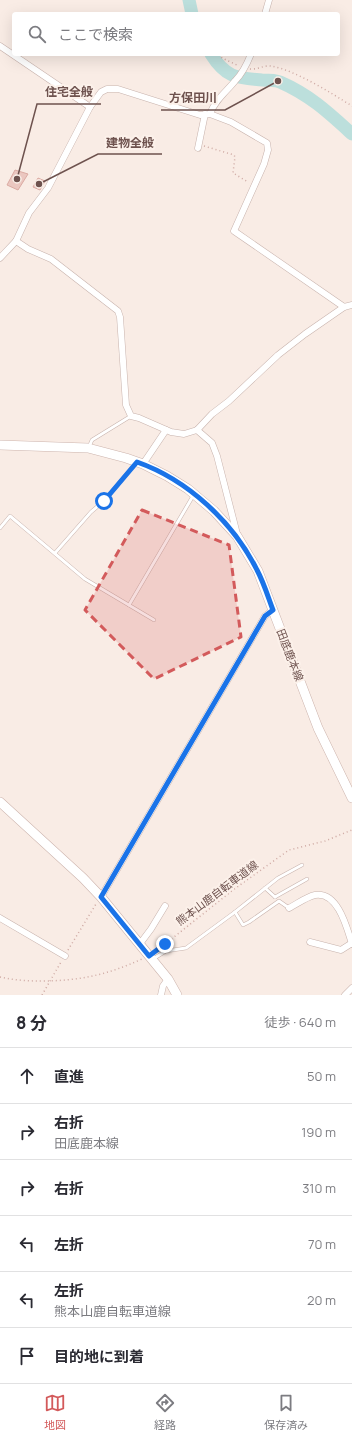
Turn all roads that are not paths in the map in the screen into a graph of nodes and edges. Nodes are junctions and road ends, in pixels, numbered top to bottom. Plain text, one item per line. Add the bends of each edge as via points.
1 (269, 0) edge
2 (266, 12) edge
3 (0, 46) edge
4 (12, 54) edge
5 (15, 56) edge
6 (250, 56) edge
7 (90, 107) junction
8 (207, 114) junction
9 (198, 146) road end
10 (16, 241) junction
11 (0, 258) edge
12 (352, 306) edge
13 (344, 307) junction
14 (131, 416) junction
15 (166, 430) junction
16 (197, 430) junction
17 (0, 445) edge
18 (88, 448) junction
19 (140, 463) junction
20 (194, 494) junction
21 (0, 528) edge
22 (237, 536) junction
23 (55, 553) junction
24 (129, 605) junction
25 (273, 610) junction
26 (154, 620) dead end
27 (352, 797) edge
28 (0, 802) edge
29 (302, 865) dead end
30 (307, 879) dead end
31 (265, 888) junction
32 (101, 897) junction
33 (274, 897) junction
34 (279, 901) junction
35 (165, 906) dead end
36 (289, 908) joint
37 (235, 912) junction
38 (0, 918) edge
39 (310, 942) dead end
40 (352, 944) edge
41 (139, 945) junction
42 (65, 956) road end
43 (150, 958) junction
44 (168, 979) junction
45 (352, 988) edge
46 (161, 995) edge
47 (178, 995) edge
48 (345, 995) edge

1 - 2 street
3 - 4 street
5 - 7 street
6 - 8 street via 236,81
7 - 8 street via 101,92 111,89 200,115
7 - 10 street via 48,188 29,212
8 - 9 street
8 - 13 street via 231,122 268,143 264,164 234,231
10 - 11 street
10 - 14 street via 51,259 118,311 126,405
12 - 13 street
13 - 16 street via 278,355
14 - 15 street
14 - 18 lane via 92,440
15 - 16 street via 184,434
15 - 19 street
16 - 22 street via 212,443 218,456
17 - 18 main road, 田底鹿本線
18 - 19 main road, 田底鹿本線
19 - 20 main road, 田底鹿本線 via 167,476
19 - 23 lane
20 - 22 main road, 田底鹿本線
20 - 24 lane
21 - 23 lane via 10,516
22 - 25 main road, 田底鹿本線 via 258,571
23 - 24 lane via 85,580
24 - 26 lane
25 - 27 main road, 田底鹿本線 via 318,728
25 - 32 street via 265,616
28 - 32 main road
29 - 31 lane
30 - 33 lane
31 - 33 lane
31 - 37 lane
32 - 41 main road
33 - 34 lane
34 - 36 lane
34 - 37 lane via 243,925
35 - 41 street
36 - 40 street via 313,895 327,897 336,905
37 - 43 lane via 186,948 166,951
38 - 42 street
39 - 40 street via 341,950
41 - 43 main road
43 - 44 main road
44 - 46 street
44 - 47 main road
45 - 48 street

